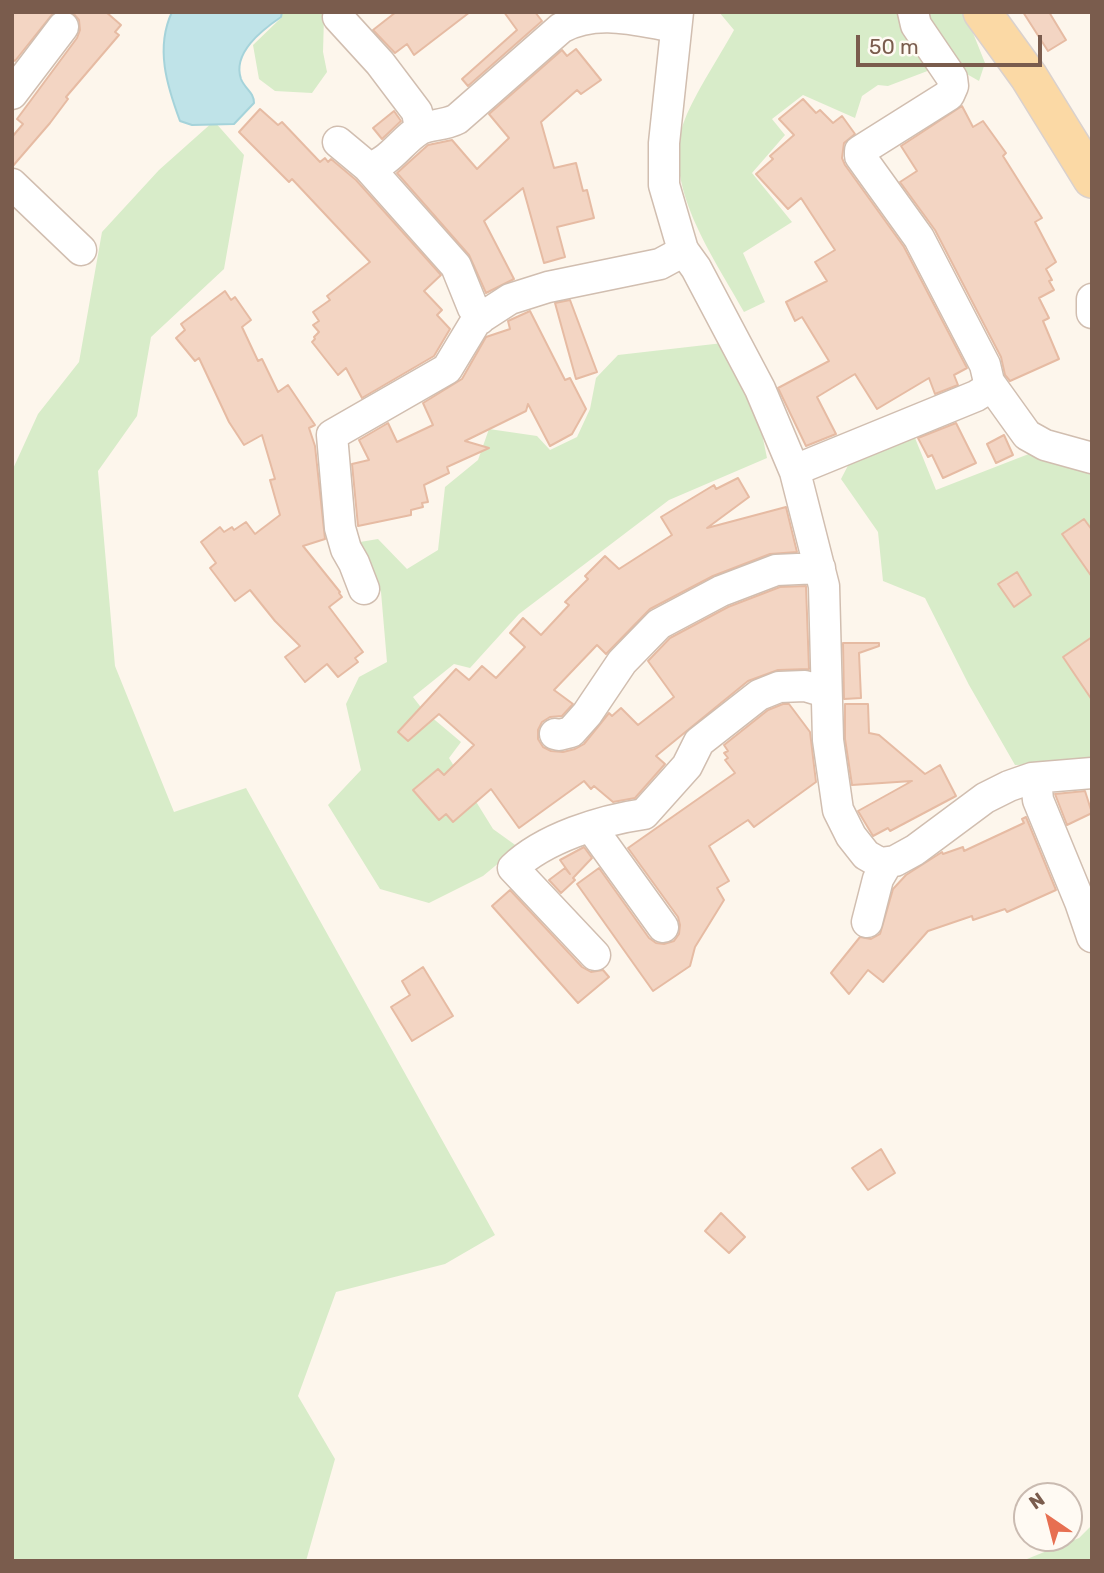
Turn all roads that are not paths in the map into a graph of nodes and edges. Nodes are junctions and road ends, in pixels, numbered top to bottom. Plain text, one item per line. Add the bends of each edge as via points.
1 (913, 12) edge
2 (982, 12) edge
3 (338, 17) dead end
4 (677, 20) edge
5 (63, 27) dead end
6 (12, 94) edge
7 (420, 128) junction
8 (338, 142) dead end
9 (368, 167) junction
10 (1092, 179) edge
11 (12, 184) edge
12 (82, 250) dead end
13 (684, 251) junction
14 (1092, 299) edge
15 (1092, 313) edge
16 (480, 318) junction
17 (989, 383) junction
18 (1092, 458) edge
19 (795, 470) junction
20 (820, 568) junction
21 (364, 589) dead end
22 (825, 692) junction
23 (555, 734) dead end
24 (1092, 754) edge
25 (1092, 773) edge
26 (1047, 777) junction
27 (591, 827) junction
28 (888, 862) junction
29 (867, 922) dead end
30 (663, 927) dead end
31 (1092, 937) edge
32 (595, 955) dead end

1 - 17 street via 916,25 953,86 939,103 860,151 860,156 919,238 985,365
2 - 10 main road
3 - 7 street via 417,112
4 - 7 street via 594,17 573,21 457,119
4 - 13 street via 663,167
5 - 6 street
7 - 9 street
8 - 9 street
9 - 16 street via 456,266
11 - 12 street
13 - 16 street via 660,264 510,299
13 - 19 street via 760,389
14 - 15 street
16 - 21 street via 447,369 332,435 340,528
17 - 18 street via 1027,435
17 - 19 street via 976,396
19 - 20 street
20 - 22 street
20 - 23 street via 776,570 720,591 659,624 622,662 571,732
22 - 27 street via 805,686 779,687 759,695 699,743 687,765 644,814
22 - 28 street via 838,810 866,855
24 - 26 street
25 - 26 street
26 - 28 street via 1009,786 985,798 915,850
26 - 31 street via 1038,800
27 - 30 street
27 - 32 street via 541,848 513,868
28 - 29 street via 878,879

